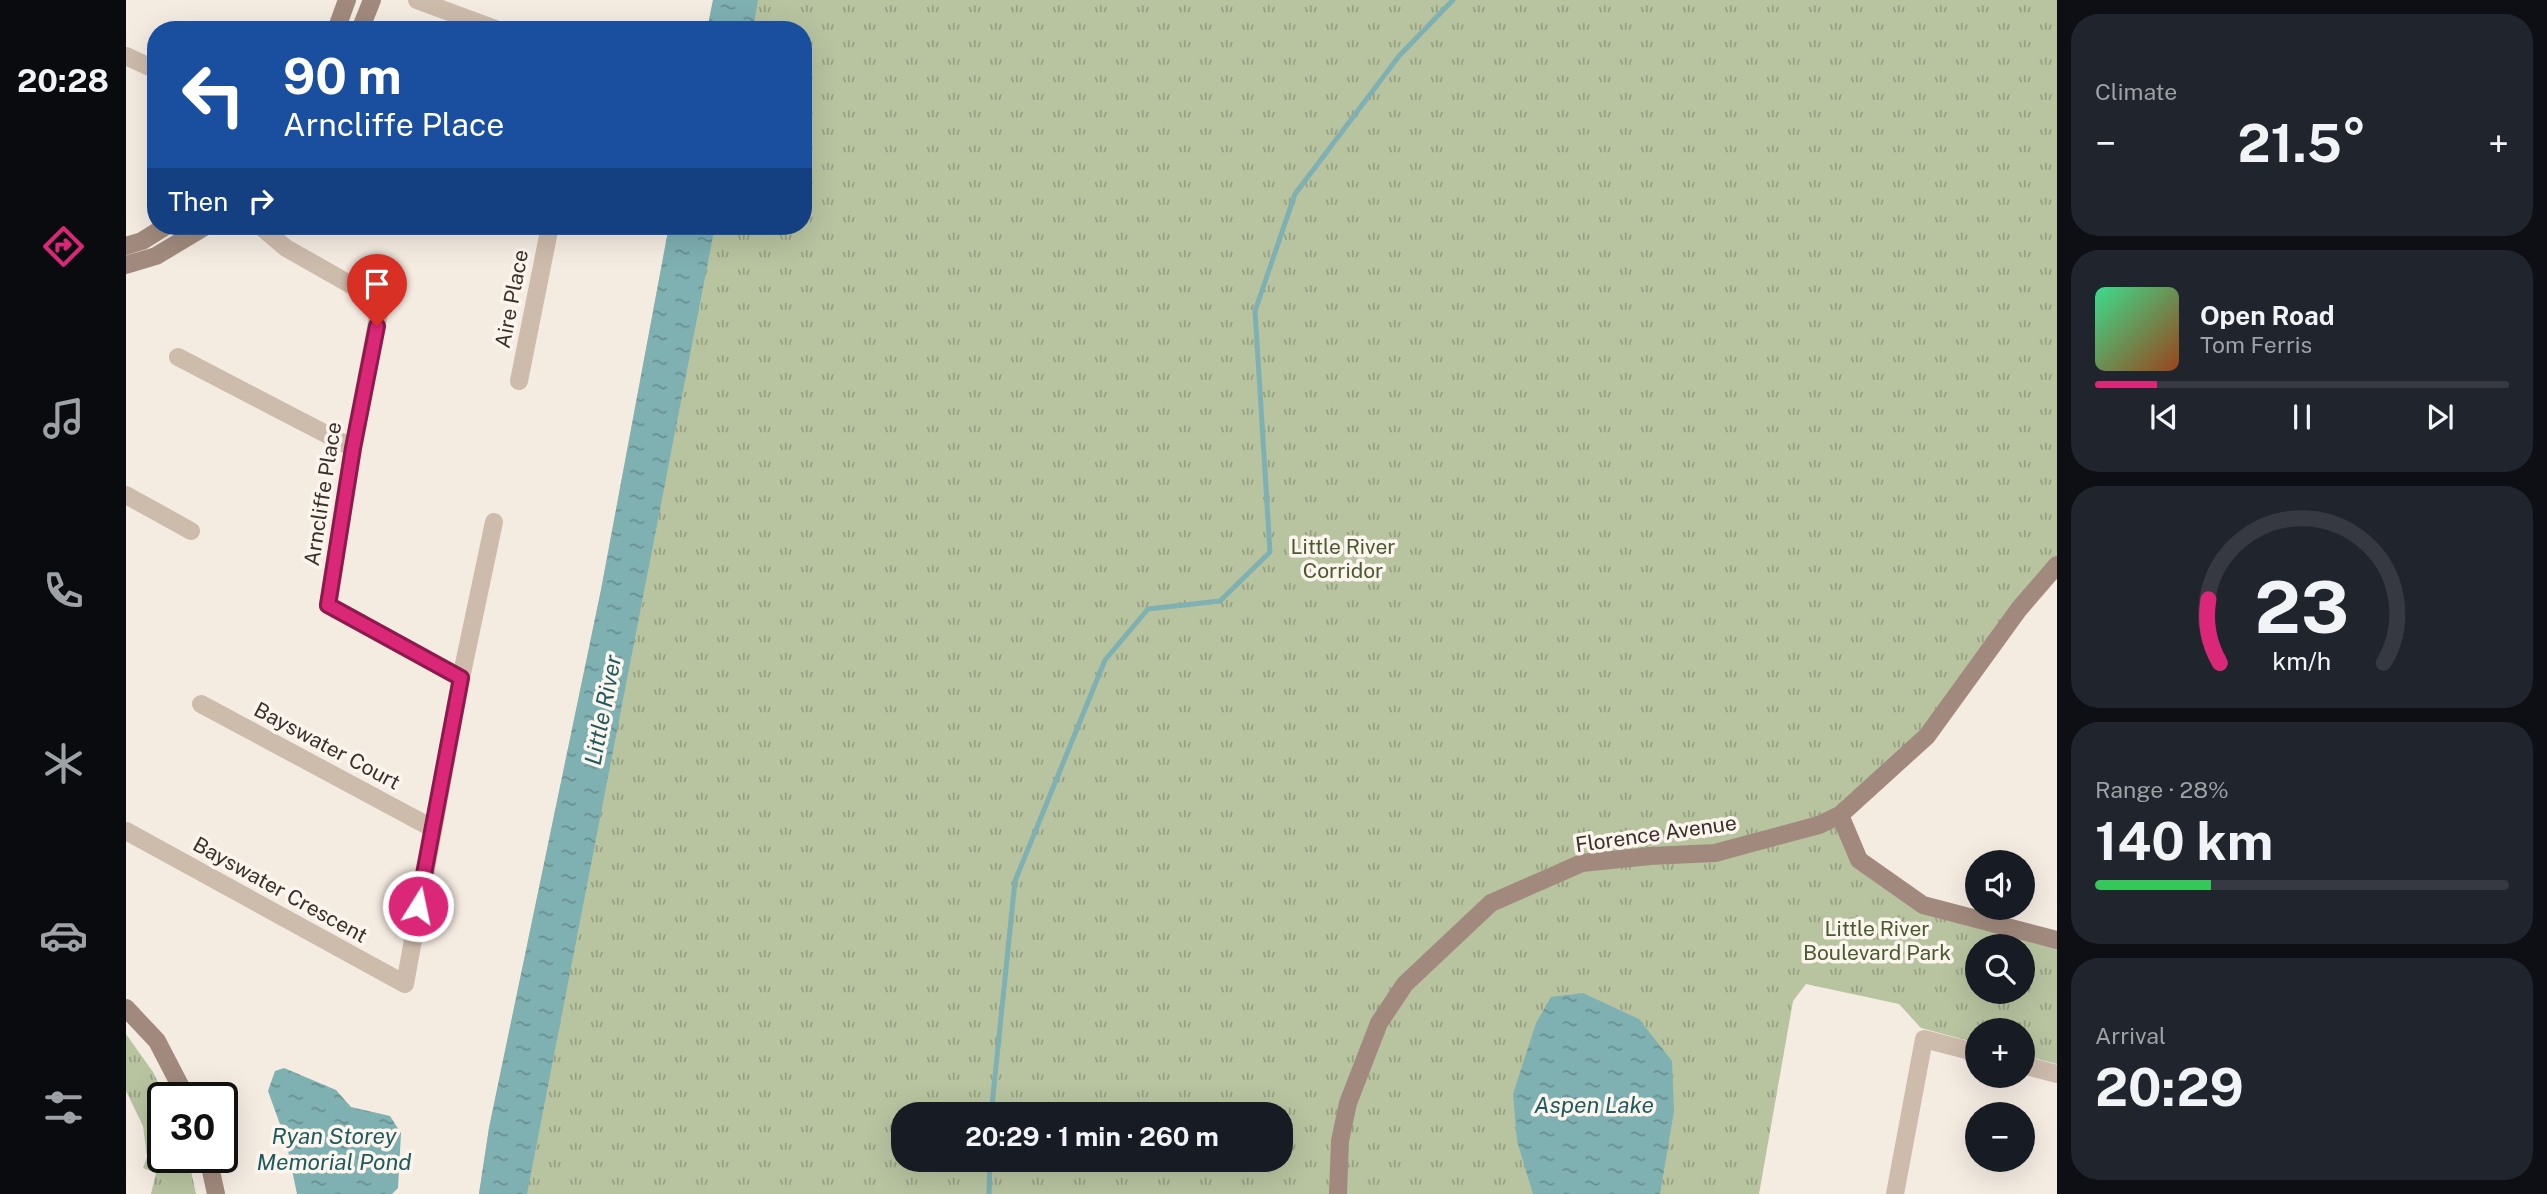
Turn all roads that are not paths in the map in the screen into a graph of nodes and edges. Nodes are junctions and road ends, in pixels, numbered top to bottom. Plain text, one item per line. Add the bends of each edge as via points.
1 (348, 0) edge
2 (372, 0) edge
3 (417, 0) edge
4 (340, 21) edge
5 (364, 21) edge
6 (474, 21) edge
7 (126, 56) edge
8 (147, 66) edge
9 (152, 235) edge
10 (191, 235) edge
11 (271, 235) edge
12 (548, 235) edge
13 (126, 246) edge
14 (126, 265) edge
15 (178, 357) dead end
16 (519, 381) dead end
17 (353, 448) junction
18 (126, 495) edge
19 (494, 522) dead end
20 (191, 531) dead end
21 (2057, 565) edge
22 (461, 678) junction
23 (201, 704) dead end
24 (1840, 815) junction
25 (432, 828) junction
26 (126, 831) edge
27 (2057, 940) edge
28 (126, 1009) edge
29 (1965, 1050) edge
30 (2035, 1068) edge
31 (2057, 1074) edge
32 (178, 1082) edge
33 (211, 1173) edge
34 (216, 1194) edge
35 (1338, 1194) edge
36 (1895, 1194) edge

1 - 4 street
2 - 5 street
3 - 6 street
7 - 8 street
9 - 13 street
10 - 14 street via 156,256
11 - 17 street, Arncliffe Place via 382,302
12 - 16 street, Aire Place
15 - 17 street
17 - 22 street, Arncliffe Place via 328,605
18 - 20 street
19 - 22 street, Bayswater Crescent
21 - 24 street, Florence Avenue via 1927,736
22 - 25 street, Bayswater Crescent
23 - 25 street, Bayswater Court
24 - 27 street via 1859,860 1923,905
24 - 35 street, Florence Avenue via 1715,853 1581,863 1492,903 1405,984 1379,1023 1348,1103 1340,1141
25 - 26 street, Bayswater Crescent via 405,984
28 - 32 street via 157,1041
29 - 36 street via 1924,1039
30 - 31 street
33 - 34 street

